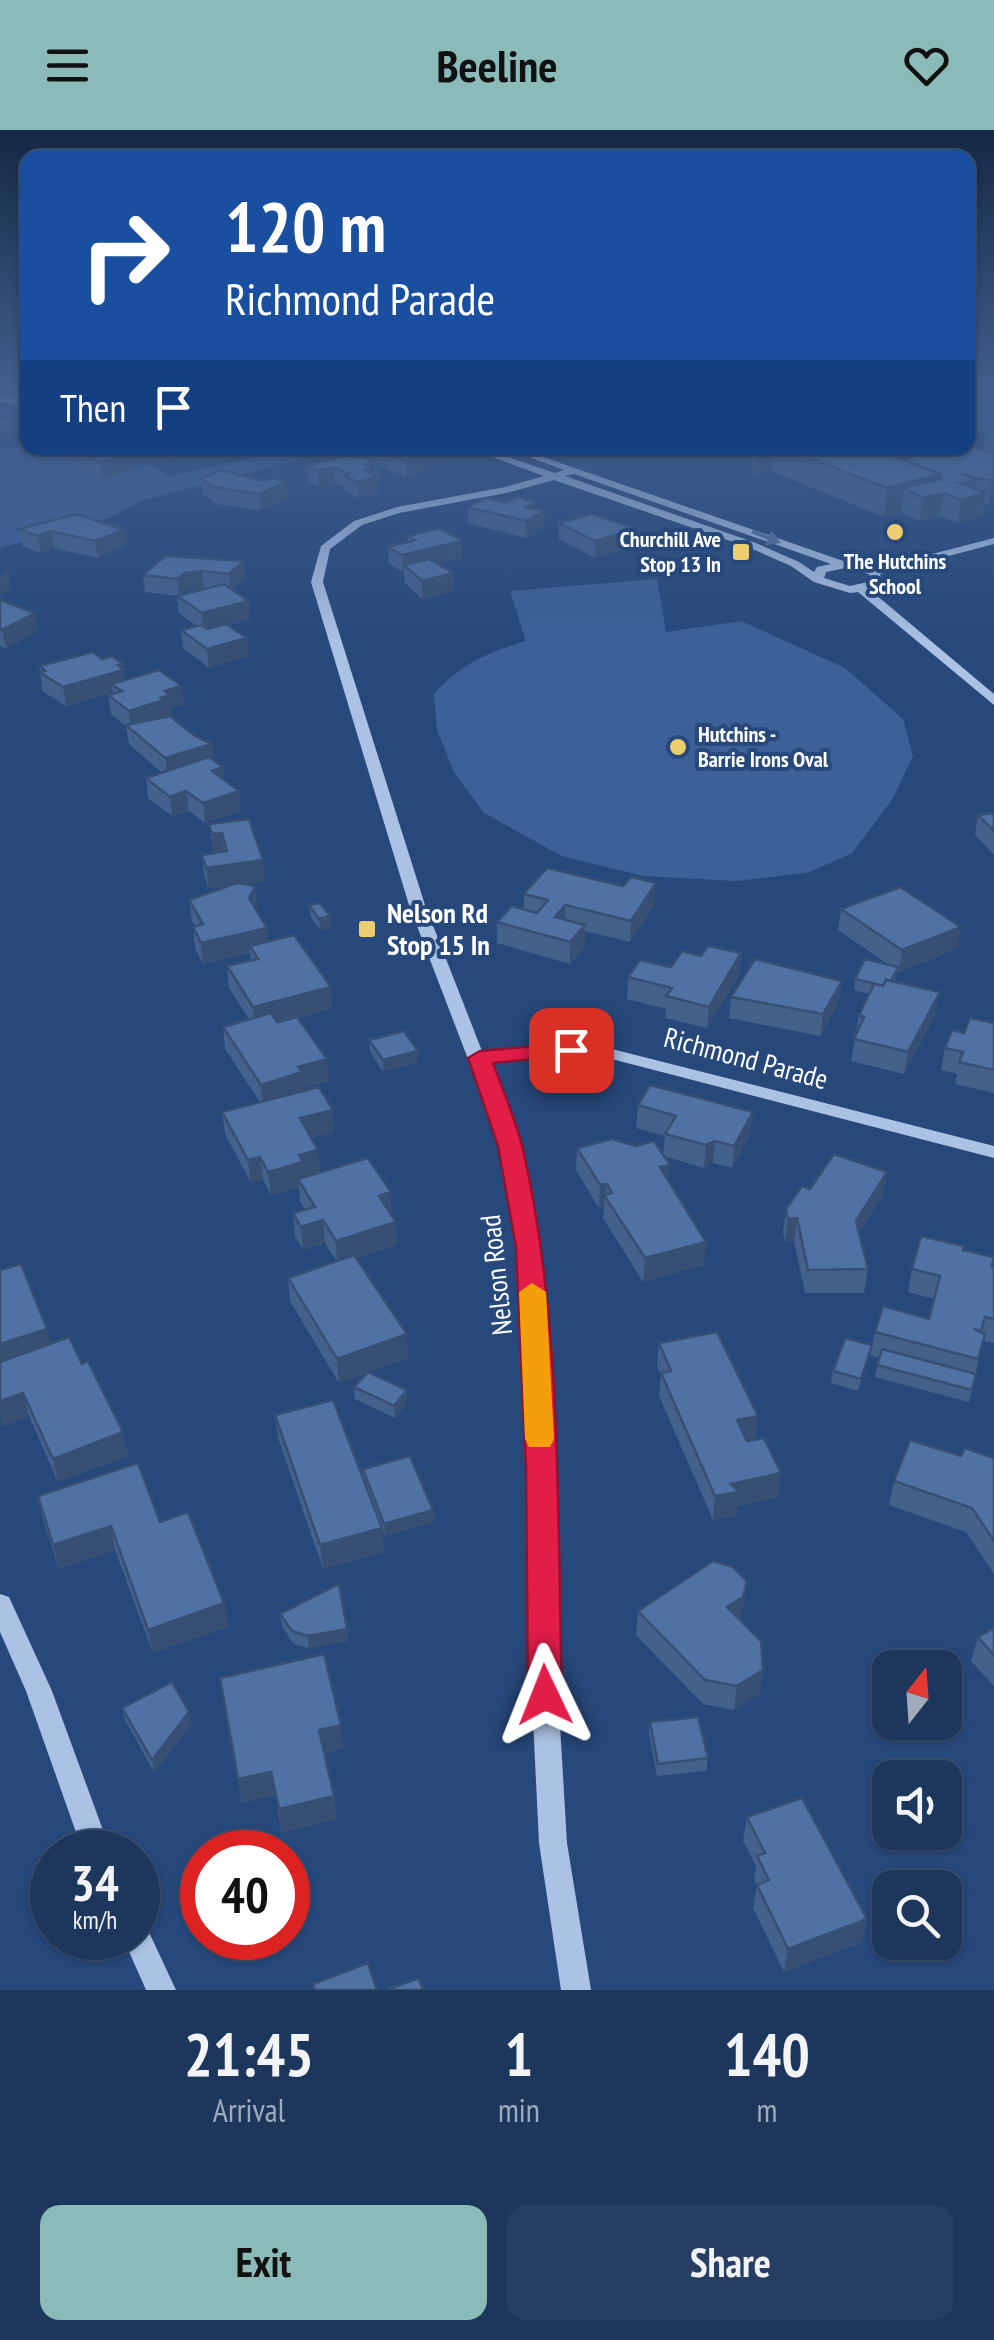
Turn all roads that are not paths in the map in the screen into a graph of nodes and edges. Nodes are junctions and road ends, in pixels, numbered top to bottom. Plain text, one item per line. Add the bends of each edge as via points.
1 (536, 472) edge
2 (571, 472) edge
3 (575, 472) edge
4 (552, 478) junction
5 (994, 541) edge
6 (845, 565) junction
7 (874, 572) junction
8 (818, 580) junction
9 (862, 589) junction
10 (994, 700) edge
11 (480, 1058) junction
12 (994, 1152) edge
13 (0, 1604) edge
14 (89, 1830) edge
15 (147, 1960) edge
16 (161, 1990) edge
17 (576, 1990) edge

1 - 4 street
2 - 4 street, Nelson Road
3 -> 6 street
4 - 8 street via 752,546
4 - 11 street, Nelson Road via 358,524 330,542 318,570 328,627 362,716 417,904
5 - 7 street
6 - 7 street
6 - 8 street via 821,569
7 - 9 street via 879,582
8 - 9 street
9 - 10 street
11 - 12 street, Richmond Parade via 600,1051
11 - 17 street, Nelson Road via 510,1146 529,1247 553,1843
13 - 14 street
15 - 16 street

